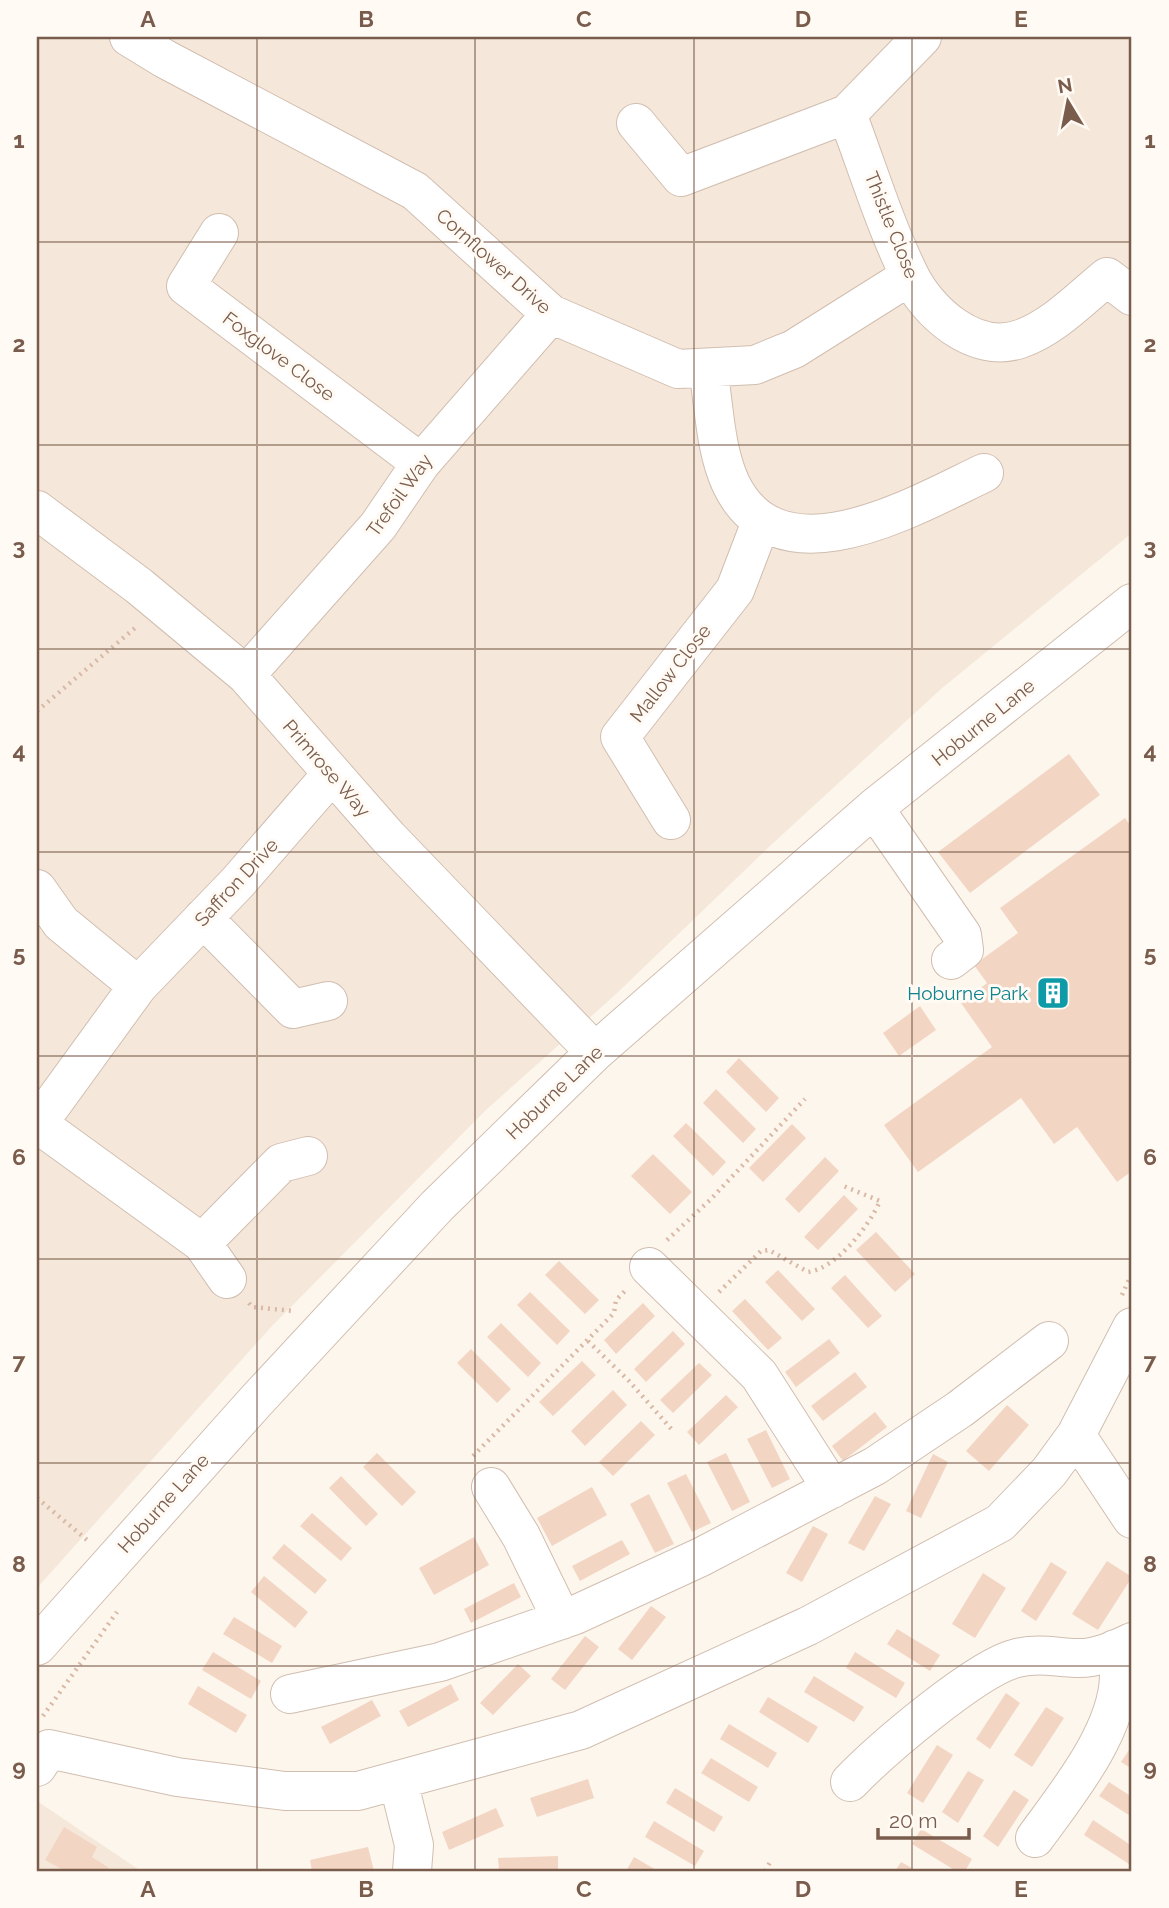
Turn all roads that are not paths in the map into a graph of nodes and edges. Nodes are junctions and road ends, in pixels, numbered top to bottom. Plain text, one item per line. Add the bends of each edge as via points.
1 (129, 37) edge
2 (922, 37) edge
3 (173, 48) edge
4 (847, 114) junction
5 (636, 123) dead end
6 (219, 233) dead end
7 (910, 276) junction
8 (1132, 296) edge
9 (551, 314) junction
10 (708, 368) junction
11 (421, 463) junction
12 (984, 473) dead end
13 (37, 510) edge
14 (761, 522) junction
15 (1132, 603) edge
16 (246, 675) junction
17 (331, 775) junction
18 (874, 808) junction
19 (671, 820) dead end
20 (37, 888) edge
21 (202, 918) junction
22 (951, 960) dead end
23 (138, 986) junction
24 (328, 1001) dead end
25 (595, 1052) junction
26 (37, 1125) edge
27 (308, 1156) dead end
28 (202, 1243) junction
29 (653, 1258) road end
30 (227, 1279) road end
31 (1132, 1327) edge
32 (1049, 1341) dead end
33 (1076, 1435) junction
34 (479, 1474) road end
35 (832, 1489) junction
36 (1132, 1519) edge
37 (562, 1620) junction
38 (37, 1646) edge
39 (1124, 1646) edge
40 (290, 1694) dead end
41 (41, 1747) edge
42 (398, 1780) junction
43 (850, 1782) dead end
44 (1035, 1838) dead end
45 (412, 1871) edge

1 - 3 street, Cornflower Drive
2 - 4 street
3 - 9 street, Cornflower Drive via 415,191
4 - 5 street via 681,177
4 - 7 street, Thistle Close
6 - 11 street, Foxglove Close via 186,286
7 - 8 street, Thistle Close via 950,324 999,343 1037,332 1107,277
7 - 10 street, Cornflower Drive via 794,349 755,365
9 - 10 street, Cornflower Drive via 668,366
9 - 11 street, Trefoil Way
10 - 14 street via 725,467 737,495
11 - 16 street, Trefoil Way via 378,526
12 - 14 street via 892,533 847,529 803,534
13 - 16 street, Primrose Way via 162,604
14 - 19 street, Mallow Close via 734,590 620,737
15 - 18 street, Hoburne Lane
16 - 17 street, Primrose Way
17 - 21 street, Saffron Drive
17 - 25 street, Primrose Way
18 - 22 street via 962,935 964,950
18 - 25 street, Hoburne Lane
20 - 23 street via 61,923
21 - 23 street, Saffron Drive
21 - 24 street via 293,1009
23 - 26 street, Saffron Drive
25 - 38 street, Hoburne Lane via 438,1206
26 - 28 street, Saffron Drive
27 - 28 street via 281,1163
28 - 30 street, Saffron Drive
29 - 35 street via 696,1314 759,1376
31 - 33 street
32 - 35 street via 960,1409
33 - 36 street
33 - 42 street via 1049,1472 1000,1523 808,1626 581,1730
34 - 37 street via 521,1536
35 - 37 street via 733,1542
37 - 40 street via 440,1662
39 - 43 street via 1078,1658 1045,1654 1015,1658 984,1674 883,1748
39 - 44 street via 1106,1726 1092,1756
41 - 42 street via 177,1777 285,1791 358,1791
42 - 45 street via 414,1845

